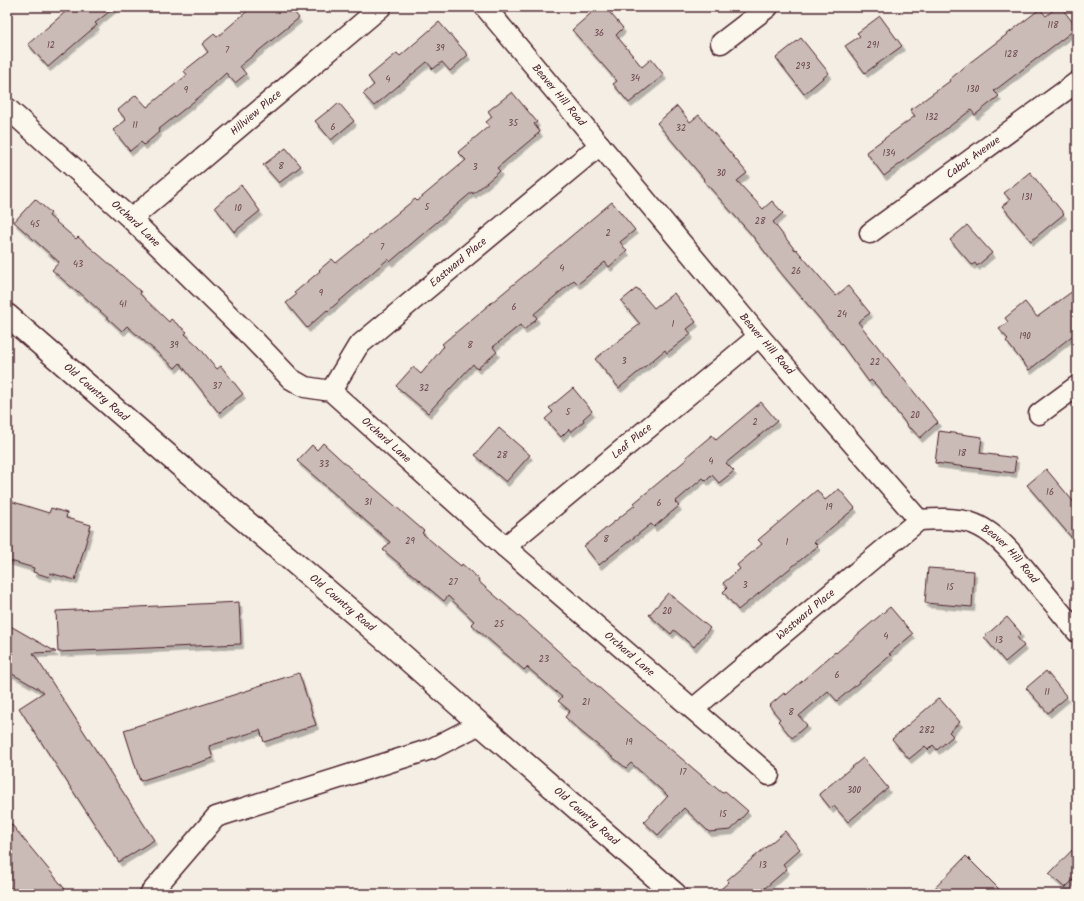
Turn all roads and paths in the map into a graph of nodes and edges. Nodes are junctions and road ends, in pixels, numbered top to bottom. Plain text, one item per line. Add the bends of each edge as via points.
1 (381, 7) edge
2 (485, 7) edge
3 (768, 7) edge
4 (721, 43) dead end
5 (1077, 82) edge
6 (7, 108) edge
7 (600, 146) junction
8 (130, 219) junction
9 (870, 233) dead end
10 (7, 315) edge
11 (759, 336) junction
12 (1077, 386) edge
13 (331, 391) junction
14 (1038, 414) dead end
15 (918, 520) junction
16 (505, 547) junction
17 (1077, 632) edge
18 (693, 709) junction
19 (480, 724) junction
20 (770, 775) dead end
21 (150, 894) edge
22 (675, 894) edge

1 - 8 street, Hillview Place
2 - 7 street, Beaver Hill Road
3 - 4 street
5 - 9 street, Cabot Avenue
6 - 8 street, Orchard Lane
7 - 11 street, Beaver Hill Road
7 - 13 street, Eastward Place via 358,346
8 - 13 street, Orchard Lane via 252,338 291,380 305,387
10 - 19 street, Old Country Road via 389,642
11 - 15 street, Beaver Hill Road
11 - 16 street, Leaf Place
12 - 14 street
13 - 16 street, Orchard Lane
15 - 17 street, Beaver Hill Road via 960,520 974,523 988,531 1011,552
15 - 18 street, Westward Place
16 - 18 street, Orchard Lane
18 - 20 street, Orchard Lane
19 - 21 street via 431,748 216,817
19 - 22 street, Old Country Road

